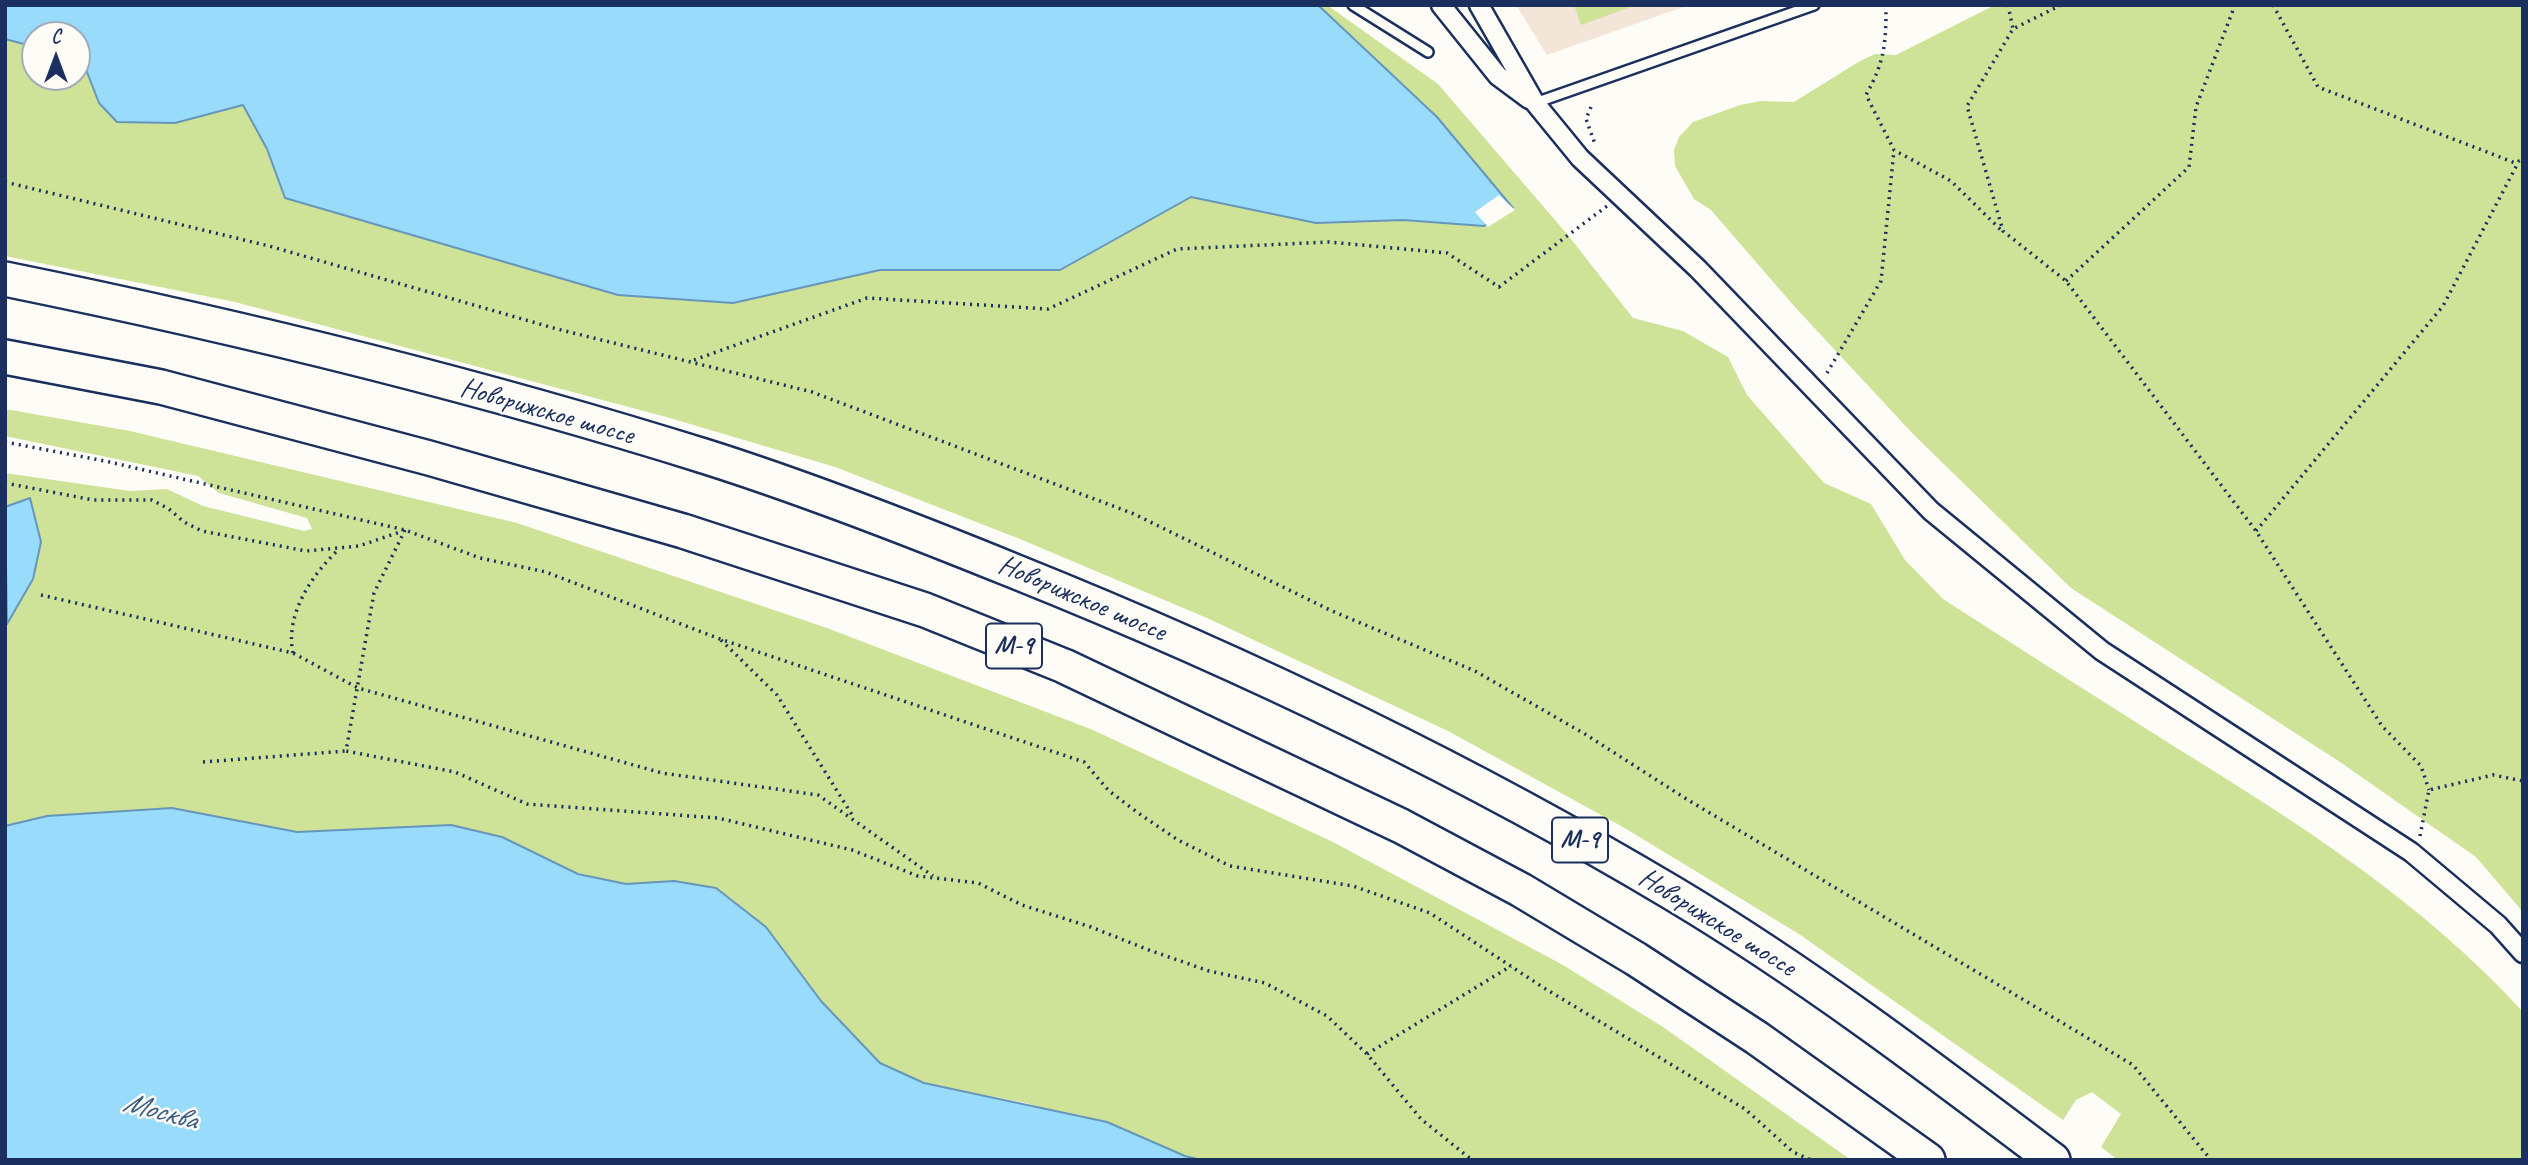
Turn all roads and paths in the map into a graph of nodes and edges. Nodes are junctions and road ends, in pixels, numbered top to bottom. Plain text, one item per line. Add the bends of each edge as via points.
1 (1353, 5) edge
2 (1441, 5) edge
3 (1479, 5) edge
4 (1814, 5) edge
5 (1886, 5) edge
6 (2008, 5) edge
7 (2061, 5) edge
8 (2235, 5) edge
9 (2273, 5) edge
10 (2013, 29) junction
11 (1428, 51) dead end
12 (1535, 103) junction
13 (1591, 107) dead end
14 (1595, 144) dead end
15 (1894, 150) junction
16 (2523, 160) edge
17 (2518, 164) junction
18 (5, 182) edge
19 (1621, 196) junction
20 (2003, 232) junction
21 (5, 279) edge
22 (2066, 281) junction
23 (5, 357) edge
24 (692, 361) junction
25 (1827, 373) dead end
26 (5, 442) edge
27 (5, 483) edge
28 (405, 530) junction
29 (2256, 531) junction
30 (340, 549) junction
31 (41, 595) dead end
32 (720, 639) junction
33 (293, 653) junction
34 (358, 688) junction
35 (346, 751) junction
36 (203, 762) dead end
37 (2523, 781) edge
38 (2429, 790) junction
39 (856, 822) junction
40 (2420, 836) dead end
41 (935, 878) junction
42 (2523, 953) edge
43 (1511, 966) junction
44 (1367, 1054) junction
45 (1472, 1160) edge
46 (1811, 1160) edge
47 (1928, 1160) edge
48 (2053, 1160) edge
49 (2211, 1160) edge

1 - 11 lane
2 - 12 street via 1498,76
3 - 12 street
4 - 12 lane
5 - 15 path via 1882,66 1866,94
6 - 10 path
7 - 10 path
8 - 22 path via 2196,107 2189,167
9 - 17 path via 2318,88
10 - 20 path via 1967,106
12 - 19 street via 1580,158
13 - 14 path via 1586,119
15 - 20 path via 1951,181
15 - 25 path via 1881,281
16 - 17 path
17 - 29 path via 2444,306
18 - 24 path via 269,246 557,329
19 - 24 path via 1499,287 1447,253 1329,242 1177,249 1048,309 867,298
19 - 42 street via 1698,269 1931,511 2102,650 2412,852 2498,925
20 - 22 path
21 - 48 highway, Новорижское шоссе / М-9 via 173,313 558,413 707,457 936,539 1168,635 1297,693 1468,779 1676,895 1803,977
22 - 29 path
23 - 47 highway, М-9 via 161,387 683,531 925,610 1064,666 1401,826 1521,890 1757,1038
24 - 49 path via 812,392 1134,514 1332,611 1475,671 2133,1065
26 - 28 path
27 - 30 path via 93,500 152,500 202,531 306,551
28 - 30 path
28 - 32 path via 480,558 546,572
28 - 34 path via 374,593
29 - 38 path via 2382,726 2421,766
30 - 33 path via 300,602 289,634
31 - 33 path
32 - 39 path via 777,695
32 - 43 path via 1084,762 1110,791 1141,815 1230,866 1353,886 1430,914
33 - 34 path
34 - 35 path
34 - 39 path via 662,773 818,795
35 - 36 path
35 - 41 path via 455,772 527,804 718,818 852,850 918,876
37 - 38 path via 2494,775
38 - 40 path
39 - 41 path
41 - 44 path via 978,883 1022,905 1209,971 1265,983 1327,1016
43 - 44 path
43 - 46 path via 1745,1109 1793,1152
44 - 45 path via 1420,1119

